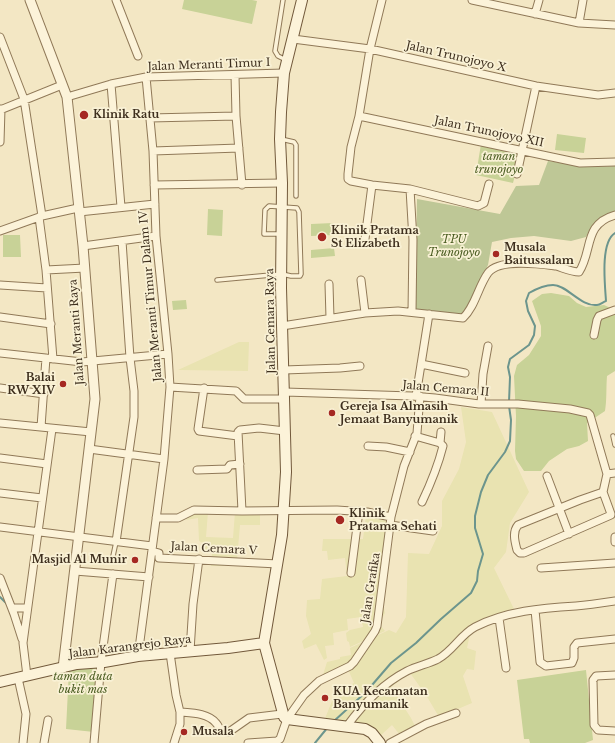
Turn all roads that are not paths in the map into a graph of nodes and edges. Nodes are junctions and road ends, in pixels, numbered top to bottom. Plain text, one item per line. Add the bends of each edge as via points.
1 (30, 0) edge
2 (116, 0) edge
3 (283, 0) edge
4 (302, 0) edge
5 (382, 0) edge
6 (472, 0) edge
7 (539, 0) edge
8 (584, 0) edge
9 (535, 14) junction
10 (579, 23) junction
11 (615, 26) edge
12 (0, 37) edge
13 (293, 39) junction
14 (370, 48) junction
15 (138, 56) dead end
16 (287, 60) junction
17 (284, 73) junction
18 (234, 75) junction
19 (146, 77) junction
20 (111, 84) junction
21 (62, 85) junction
22 (536, 86) junction
23 (615, 94) edge
24 (67, 98) junction
25 (24, 99) junction
26 (0, 110) edge
27 (236, 116) junction
28 (358, 116) junction
29 (150, 118) junction
30 (280, 139) junction
31 (0, 142) edge
32 (240, 148) junction
33 (523, 150) junction
34 (153, 151) junction
35 (615, 162) edge
36 (517, 174) dead end
37 (282, 184) junction
38 (489, 184) dead end
39 (154, 185) junction
40 (242, 185) junction
41 (372, 185) junction
42 (410, 189) junction
43 (296, 196) dead end
44 (155, 204) junction
45 (122, 207) junction
46 (282, 207) junction
47 (79, 210) junction
48 (615, 215) edge
49 (40, 217) junction
50 (0, 230) edge
51 (282, 234) junction
52 (156, 236) junction
53 (365, 239) dead end
54 (122, 241) junction
55 (83, 246) junction
56 (85, 268) junction
57 (46, 270) junction
58 (282, 274) junction
59 (217, 280) dead end
60 (361, 280) dead end
61 (329, 284) dead end
62 (0, 285) edge
63 (48, 288) junction
64 (615, 310) edge
65 (412, 312) junction
66 (365, 313) junction
67 (429, 314) junction
68 (0, 317) edge
69 (330, 318) junction
70 (50, 324) junction
71 (282, 326) junction
72 (594, 335) dead end
73 (488, 346) dead end
74 (0, 353) edge
75 (168, 354) junction
76 (50, 358) junction
77 (130, 358) junction
78 (92, 362) junction
79 (421, 364) junction
80 (360, 366) dead end
81 (284, 370) junction
82 (464, 373) dead end
83 (170, 387) junction
84 (0, 388) edge
85 (204, 388) junction
86 (44, 394) junction
87 (285, 396) junction
88 (418, 396) junction
89 (481, 404) junction
90 (0, 423) edge
91 (41, 427) junction
92 (52, 429) junction
93 (285, 431) junction
94 (92, 432) junction
95 (442, 432) dead end
96 (238, 436) junction
97 (416, 436) junction
98 (613, 436) dead end
99 (440, 443) junction
100 (368, 446) dead end
101 (615, 446) edge
102 (89, 448) junction
103 (410, 452) junction
104 (129, 454) junction
105 (0, 458) edge
106 (164, 459) junction
107 (47, 464) junction
108 (240, 464) junction
109 (197, 470) dead end
110 (615, 473) edge
111 (607, 474) junction
112 (547, 476) dead end
113 (603, 492) junction
114 (0, 493) edge
115 (42, 498) junction
116 (422, 502) dead end
117 (559, 508) junction
118 (242, 511) junction
119 (284, 511) junction
120 (359, 511) junction
121 (391, 517) junction
122 (156, 518) junction
123 (390, 525) junction
124 (0, 527) edge
125 (433, 531) dead end
126 (38, 532) junction
127 (569, 534) junction
128 (78, 537) junction
129 (615, 537) edge
130 (116, 542) junction
131 (615, 542) edge
132 (152, 549) junction
133 (113, 556) dead end
134 (199, 559) junction
135 (615, 563) edge
136 (278, 564) junction
137 (541, 568) dead end
138 (75, 571) junction
139 (351, 573) dead end
140 (113, 574) junction
141 (149, 577) junction
142 (0, 578) edge
143 (615, 601) edge
144 (12, 608) junction
145 (27, 608) junction
146 (535, 610) junction
147 (499, 618) junction
148 (615, 639) edge
149 (264, 643) junction
150 (23, 644) junction
151 (190, 651) junction
152 (170, 653) junction
153 (138, 656) junction
154 (101, 662) junction
155 (63, 668) junction
156 (506, 668) dead end
157 (615, 675) edge
158 (22, 677) junction
159 (0, 682) edge
160 (180, 712) junction
161 (456, 713) dead end
162 (285, 717) junction
163 (48, 720) dead end
164 (341, 725) junction
165 (615, 731) edge
166 (23, 743) edge
167 (44, 743) edge
168 (94, 743) edge
169 (174, 743) edge
170 (248, 743) edge
171 (380, 743) edge
172 (390, 743) edge

1 - 21 street, Jalan Meranti Raya
2 - 15 street
3 - 16 lane via 275,50 278,56
4 - 13 main road, Jalan Cemara Raya
5 - 14 street
6 - 9 street
7 - 9 street
8 - 10 street
9 - 10 street
10 - 11 street
12 - 25 street
13 - 14 street, Jalan Trunojoyo X
13 - 16 main road, Jalan Cemara Raya
14 - 22 street, Jalan Trunojoyo X
14 - 28 street
16 - 17 main road, Jalan Cemara Raya
17 - 18 street, Jalan Meranti Timur I
17 - 30 main road, Jalan Cemara Raya
18 - 19 street, Jalan Meranti Timur I
18 - 27 street
19 - 20 street, Jalan Meranti Timur I
19 - 29 street, Jalan Meranti Timur Dalam IV
20 - 24 street, Jalan Meranti Timur I
20 - 45 street
21 - 24 street, Jalan Meranti Raya
21 - 25 street
22 - 23 street, Jalan Trunojoyo X via 598,95
22 - 33 street
24 - 47 street, Jalan Meranti Raya
25 - 26 street
25 - 49 street
26 - 31 street
27 - 29 street
27 - 32 street
28 - 33 street, Jalan Trunojoyo XII
28 - 41 street via 351,147 348,179
29 - 34 street, Jalan Meranti Timur Dalam IV
30 - 37 main road, Jalan Cemara Raya
30 - 43 lane via 294,142 296,145
32 - 34 street
32 - 40 street
33 - 35 street, Jalan Trunojoyo XII via 580,163
33 - 36 street
34 - 39 street, Jalan Meranti Timur Dalam IV
37 - 40 street
37 - 46 main road, Jalan Cemara Raya
38 - 42 street via 484,203 478,206
39 - 40 street
39 - 44 street, Jalan Meranti Timur Dalam IV
41 - 42 street
41 - 53 street
42 - 65 street via 413,240
44 - 45 street
44 - 52 street, Jalan Meranti Timur Dalam IV
45 - 47 street
46 - 51 main road, Jalan Cemara Raya
46 - 51 lane via 267,207 263,231 266,235
46 - 58 lane via 298,209 301,274 297,277
47 - 49 street
47 - 55 street, Jalan Meranti Raya
48 - 67 street via 597,226 579,272 555,266 517,263 497,266 489,271 468,313 461,319
49 - 50 street
49 - 57 street
51 - 58 main road, Jalan Cemara Raya
52 - 54 street
52 - 75 street, Jalan Meranti Timur Dalam IV
54 - 55 street
54 - 77 street
55 - 56 street, Jalan Meranti Raya
56 - 57 street
56 - 78 street, Jalan Meranti Raya
57 - 63 street
58 - 59 lane
58 - 71 main road, Jalan Cemara Raya
60 - 66 street
61 - 69 street
62 - 63 street
63 - 70 street
64 - 72 street via 599,316
65 - 66 street
65 - 67 street
66 - 69 street
67 - 79 street, Jalan Grafika
68 - 70 street
69 - 71 street
70 - 76 street
71 - 81 main road, Jalan Cemara Raya
73 - 89 street via 482,374
74 - 76 street
75 - 77 street
75 - 83 street, Jalan Meranti Timur Dalam IV
76 - 78 street
76 - 86 street
77 - 78 street
77 - 104 street via 134,417
78 - 94 street, Jalan Meranti Raya
79 - 82 street
79 - 88 street, Jalan Grafika
80 - 81 street
81 - 87 main road, Jalan Cemara Raya
83 - 85 street, Jalan Cemara II
83 - 106 street, Jalan Meranti Timur Dalam IV
84 - 86 street
85 - 87 street, Jalan Cemara II via 236,391 244,399
85 - 96 street via 199,431
86 - 91 street
87 - 88 street, Jalan Cemara II
87 - 93 main road, Jalan Cemara Raya
88 - 89 street, Jalan Cemara II
88 - 97 street, Jalan Grafika
89 - 111 street, Jalan Cemara II via 510,404 588,413
90 - 91 street
91 - 92 street
92 - 94 street
92 - 107 street
93 - 96 street via 259,428 240,430
93 - 119 main road, Jalan Cemara Raya
94 - 102 street, Jalan Meranti Raya
95 - 99 street
96 - 108 street
97 - 99 street
97 - 103 street, Jalan Grafika
98 - 101 lane
99 - 116 street via 443,446 438,464
100 - 103 street
102 - 104 street
102 - 128 street, Jalan Meranti Raya
103 - 121 street, Jalan Grafika
104 - 106 street
104 - 130 street
105 - 107 street
106 - 122 street, Jalan Meranti Timur Dalam IV
107 - 115 street
108 - 109 street via 230,465 227,469
108 - 118 street
110 - 111 street
111 - 113 street
112 - 117 street
113 - 117 street
113 - 127 street via 611,515
114 - 115 street
115 - 126 street
117 - 127 street
117 - 127 street via 516,527 514,534 517,550 524,553
118 - 119 street
118 - 122 street via 194,510 178,518
119 - 120 street
119 - 136 main road, Jalan Cemara Raya
120 - 121 street
120 - 139 street
121 - 123 street, Jalan Grafika
122 - 132 street, Jalan Meranti Timur Dalam IV
123 - 125 street
123 - 162 street, Jalan Grafika via 375,631 354,662 319,681
124 - 126 street
126 - 128 street
126 - 145 street
128 - 130 street
128 - 138 street, Jalan Meranti Raya
129 - 131 street
130 - 132 street
130 - 133 lane
132 - 134 street, Jalan Cemara V via 159,553 159,558
132 - 141 street, Jalan Meranti Timur Dalam IV
134 - 136 street, Jalan Cemara V
134 - 151 street
135 - 137 street
136 - 149 main road, Jalan Cemara Raya
138 - 140 street
138 - 155 street, Jalan Meranti Raya
140 - 141 street
140 - 154 street
141 - 153 street, Jalan Meranti Timur Dalam IV
142 - 144 street
143 - 146 street
144 - 145 street
144 - 150 street
145 - 150 street
146 - 147 street
146 - 148 street via 540,662 546,666 570,664 577,643
147 - 156 street
147 - 164 street via 467,632 439,659 409,670 389,682
149 - 151 main road, Jalan Karangrejo Raya
149 - 162 main road
150 - 158 street
151 - 152 main road, Jalan Karangrejo Raya
152 - 153 main road, Jalan Karangrejo Raya
152 - 160 street
153 - 154 main road, Jalan Karangrejo Raya
154 - 155 main road, Jalan Karangrejo Raya
154 - 168 street
155 - 158 main road, Jalan Karangrejo Raya
157 - 165 street via 596,676 593,680 594,725 598,730
158 - 159 main road, Jalan Karangrejo Raya
158 - 166 street via 26,714
160 - 162 street via 211,718 221,731 229,732 249,718
160 - 169 street via 180,724
161 - 172 street via 426,724
162 - 164 main road
162 - 170 street, Jalan Grafika via 281,736 277,741
163 - 167 street
164 - 171 main road via 369,730

